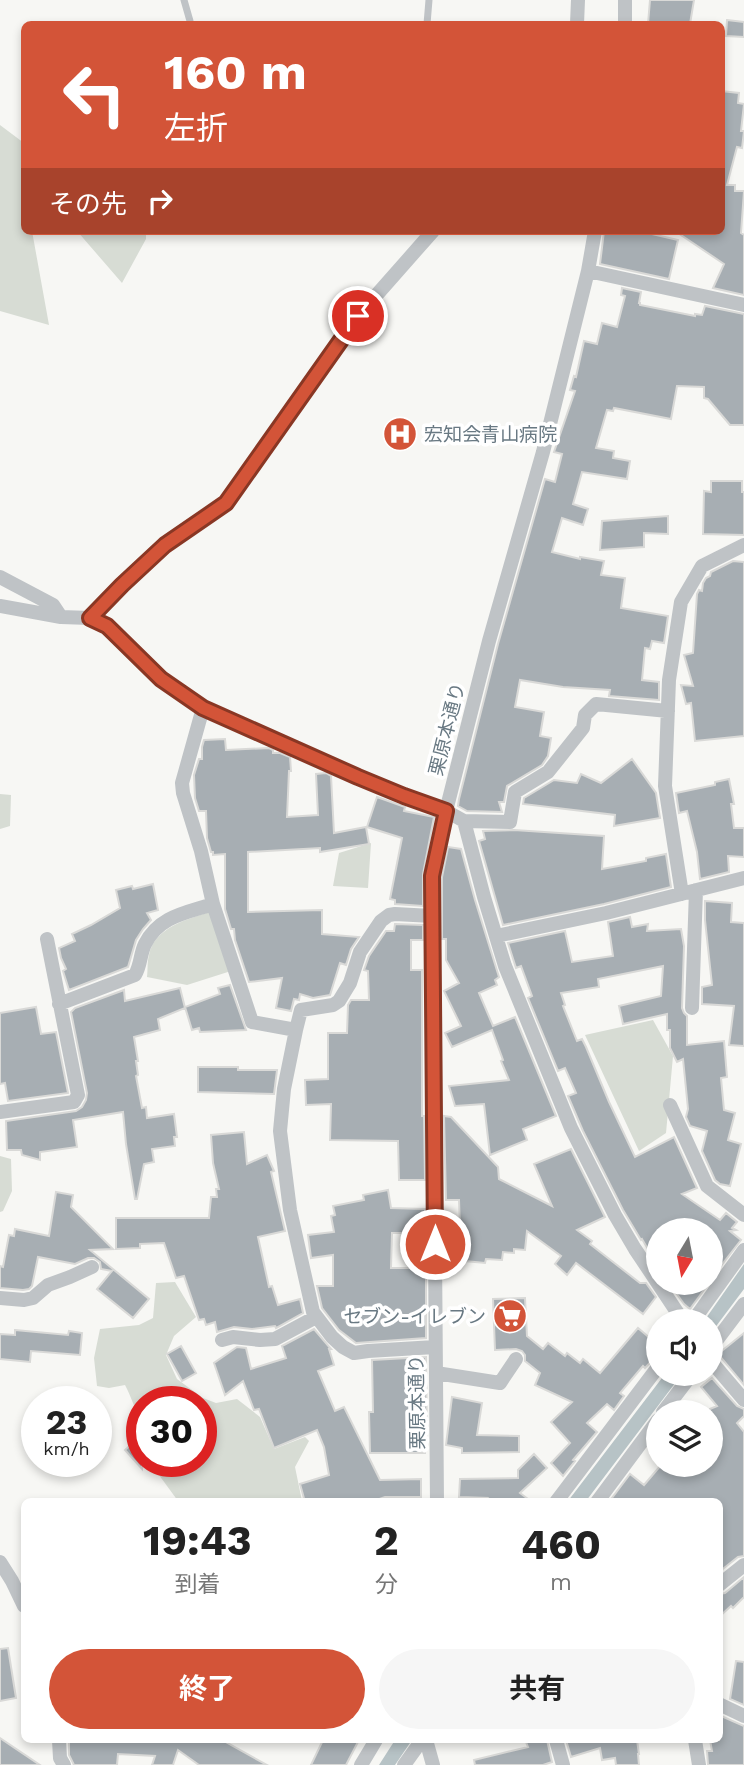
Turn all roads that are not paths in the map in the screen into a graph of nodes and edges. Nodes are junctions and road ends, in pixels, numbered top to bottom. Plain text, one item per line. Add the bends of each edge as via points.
1 (184, 0) edge
2 (429, 0) edge
3 (578, 0) edge
4 (625, 0) edge
5 (190, 21) edge
6 (427, 21) edge
7 (577, 21) edge
8 (625, 21) edge
9 (429, 235) edge
10 (594, 235) edge
11 (588, 271) junction
12 (744, 305) edge
13 (744, 545) edge
14 (0, 577) edge
15 (0, 606) edge
16 (61, 617) junction
17 (90, 618) junction
18 (203, 708) junction
19 (668, 711) junction
20 (446, 811) junction
21 (464, 821) junction
22 (744, 878) edge
23 (689, 892) junction
24 (213, 904) junction
25 (432, 916) junction
26 (496, 936) junction
27 (47, 939) dead end
28 (59, 1004) junction
29 (692, 1008) dead end
30 (296, 1030) junction
31 (670, 1105) dead end
32 (0, 1112) edge
33 (744, 1215) edge
34 (744, 1250) edge
35 (92, 1267) dead end
36 (0, 1298) edge
37 (744, 1304) edge
38 (675, 1309) edge
39 (702, 1309) edge
40 (316, 1317) junction
41 (723, 1332) edge
42 (222, 1340) dead end
43 (435, 1348) junction
44 (516, 1359) dead end
45 (436, 1373) junction
46 (723, 1375) edge
47 (646, 1383) edge
48 (683, 1386) edge
49 (672, 1400) edge
50 (744, 1400) edge
51 (646, 1436) edge
52 (437, 1498) edge
53 (559, 1498) edge
54 (600, 1498) edge
55 (0, 1562) edge
56 (744, 1565) edge
57 (723, 1582) edge
58 (21, 1600) edge
59 (723, 1706) edge
60 (744, 1716) edge
61 (59, 1743) edge
62 (374, 1743) edge
63 (422, 1743) edge
64 (425, 1743) edge
65 (557, 1743) edge
66 (695, 1743) edge
67 (64, 1765) edge
68 (362, 1765) edge
69 (404, 1765) edge
70 (433, 1765) edge
71 (563, 1765) edge
72 (699, 1765) edge

1 - 5 lane
2 - 6 lane
3 - 7 street
4 - 8 street
9 - 17 street via 358,316 226,503 165,545
10 - 11 street, 栗原本通り
11 - 12 street
11 - 20 street, 栗原本通り
13 - 19 street via 702,566 681,602
14 - 16 street via 53,605
15 - 16 street
16 - 17 street
17 - 18 street via 107,626 161,679
18 - 20 street
18 - 24 street via 182,783
19 - 21 street via 596,704 548,772 515,792 510,822
19 - 23 street via 665,786
20 - 21 street
20 - 25 street, 栗原本通り via 432,876
21 - 26 street
22 - 23 street
23 - 26 street
23 - 29 street
24 - 28 street via 157,927 144,946 135,975
24 - 30 street via 252,1023
25 - 30 street via 395,914 381,921 360,952 343,996 333,1005 301,1010
25 - 43 street, 栗原本通り
26 - 38 street via 571,1128 622,1226
27 - 28 street
28 - 32 street via 78,1095 74,1102
30 - 40 street via 281,1131 290,1210
31 - 33 street via 708,1186
34 - 39 street
35 - 36 street via 48,1285 33,1298
37 - 41 street
40 - 42 street via 275,1339
40 - 43 street via 332,1337 354,1353
43 - 45 street, 栗原本通り
44 - 45 street via 500,1383
45 - 52 street, 栗原本通り
46 - 50 street
47 - 53 street
48 - 49 street
51 - 54 street
55 - 58 street
56 - 57 street
59 - 60 street
61 - 67 street
62 - 68 street
63 - 69 street
64 - 70 street
65 - 71 street
66 - 72 street

